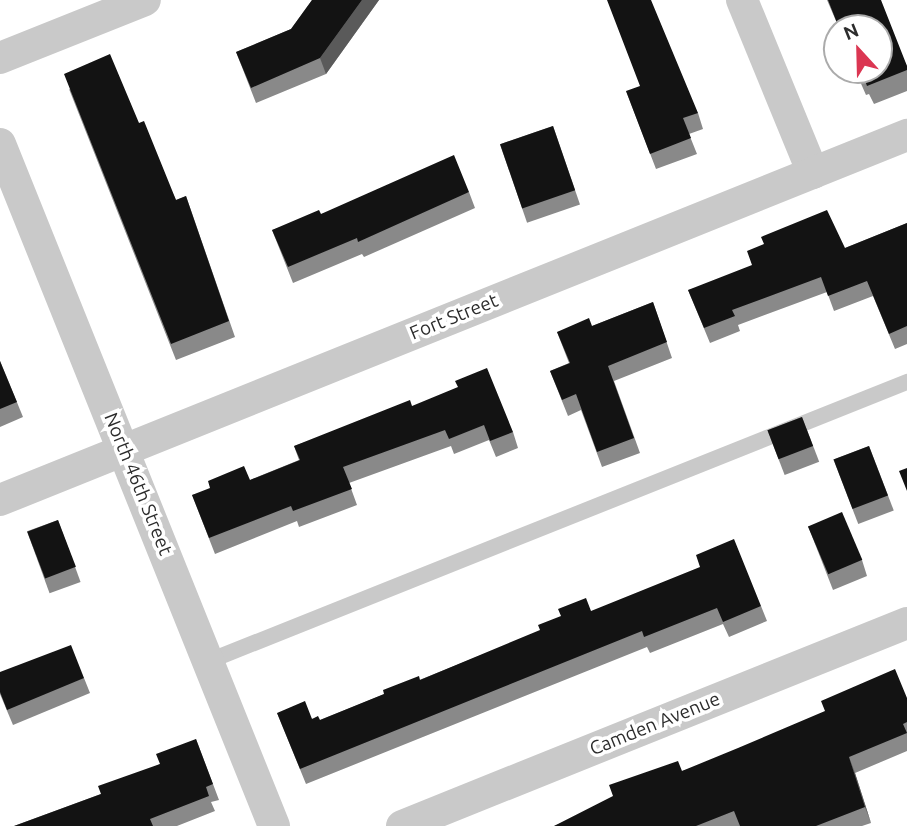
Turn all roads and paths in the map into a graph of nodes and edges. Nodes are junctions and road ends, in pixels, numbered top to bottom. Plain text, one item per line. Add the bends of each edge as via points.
1 (145, 0) edge
2 (743, 0) edge
3 (0, 58) edge
4 (907, 135) edge
5 (0, 144) edge
6 (813, 173) junction
7 (907, 382) edge
8 (125, 449) junction
9 (0, 500) edge
10 (907, 623) edge
11 (209, 661) junction
12 (274, 826) edge
13 (402, 826) edge

1 - 3 street
2 - 6 street
4 - 6 street, Fort Street
5 - 8 street, North 46th Street
6 - 8 street, Fort Street
7 - 11 lane
8 - 9 street, Fort Street
8 - 11 street, North 46th Street
10 - 13 street, Camden Avenue
11 - 12 street, North 46th Street

